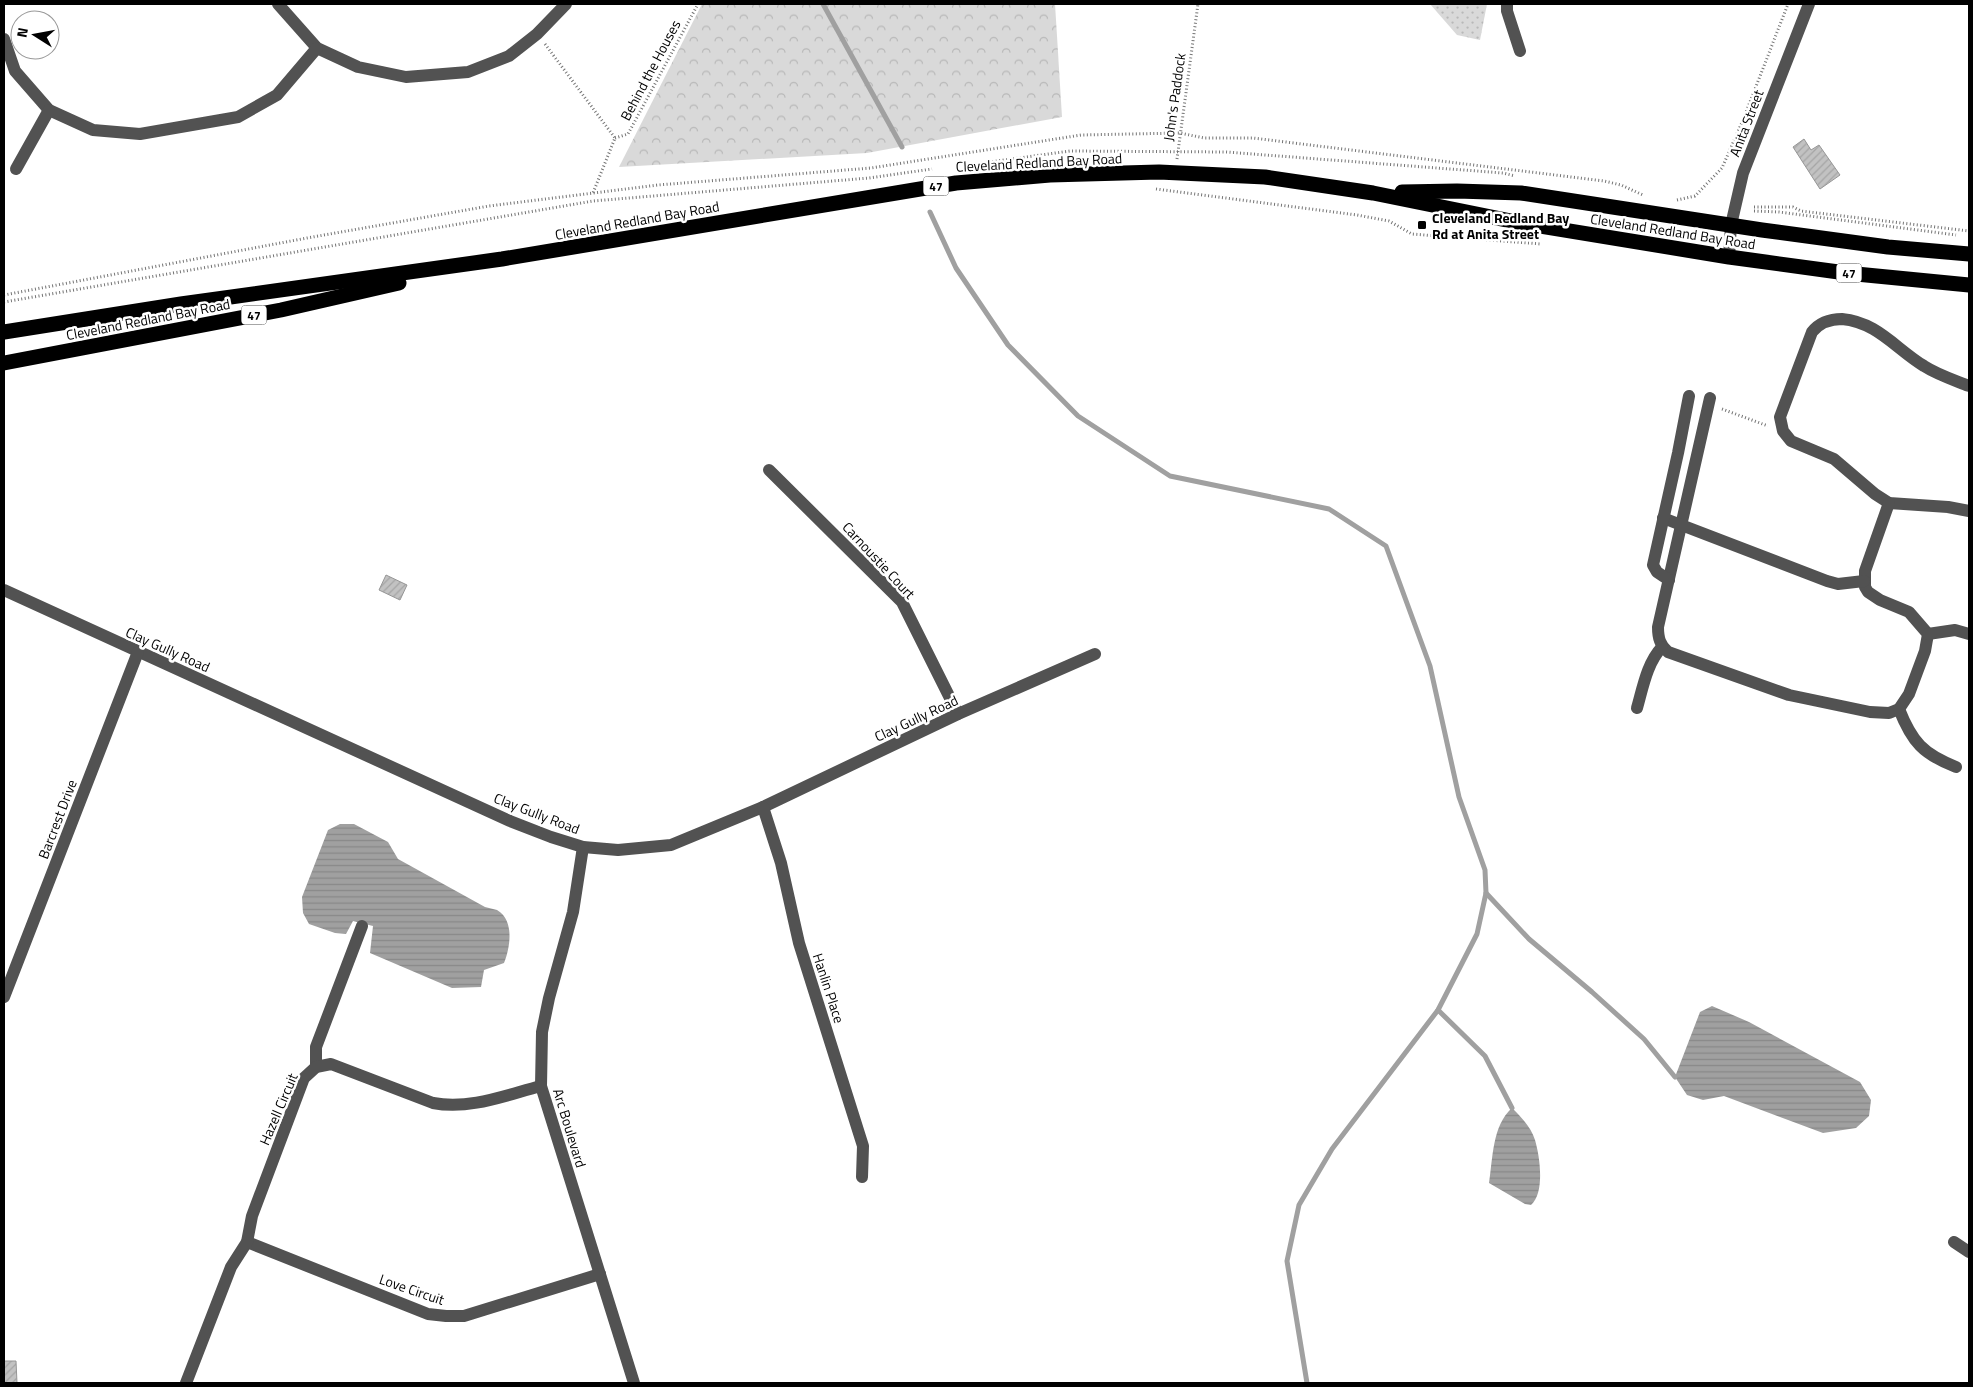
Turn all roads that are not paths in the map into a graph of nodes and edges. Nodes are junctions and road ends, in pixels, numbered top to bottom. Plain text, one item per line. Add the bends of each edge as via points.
1 (278, 4) edge
2 (566, 4) edge
3 (1507, 4) edge
4 (1809, 4) edge
5 (4, 40) edge
6 (318, 48) junction
7 (1520, 51) dead end
8 (49, 110) junction
9 (16, 169) dead end
10 (1373, 193) junction
11 (1731, 225) junction
12 (1969, 254) edge
13 (1729, 257) junction
14 (502, 260) junction
15 (1969, 285) edge
16 (4, 332) edge
17 (4, 363) edge
18 (1969, 386) edge
19 (1689, 396) dead end
20 (1709, 401) road end
21 (769, 470) dead end
22 (1889, 503) junction
23 (1969, 511) edge
24 (1664, 518) junction
25 (1682, 524) junction
26 (1669, 580) junction
27 (1864, 581) junction
28 (4, 590) edge
29 (1928, 634) junction
30 (1969, 634) edge
31 (1662, 647) junction
32 (138, 652) junction
33 (1095, 654) dead end
34 (1637, 708) dead end
35 (1899, 709) junction
36 (958, 714) junction
37 (1956, 767) dead end
38 (763, 807) junction
39 (583, 847) junction
40 (362, 926) dead end
41 (4, 997) edge
42 (316, 1067) junction
43 (541, 1086) junction
44 (862, 1178) dead end
45 (247, 1242) junction
46 (1954, 1242) dead end
47 (1969, 1252) edge
48 (600, 1274) junction
49 (186, 1383) edge
50 (634, 1383) edge

1 - 6 street
2 - 6 street via 537,34 508,56 468,72 406,77 358,67
3 - 7 street
4 - 11 street, Anita Street via 1743,173
5 - 8 street via 15,71
6 - 8 street via 276,95 238,116 140,134 92,130
8 - 9 street
10 - 11 highway, Cleveland Redland Bay Road / 47 via 1521,193
10 - 13 highway, Cleveland Redland Bay Road / 47
10 - 14 highway, Cleveland Redland Bay Road / 47 via 1265,178 1175,173 1050,175 956,182
11 - 12 highway, Cleveland Redland Bay Road / 47 via 1888,247
11 - 13 street, Anita Street
13 - 15 highway, Cleveland Redland Bay Road / 47
14 - 16 highway, Cleveland Redland Bay Road / 47
14 - 17 highway, Cleveland Redland Bay Road / 47 via 281,310
18 - 22 street via 1922,366 1871,326 1852,320 1830,320 1812,332 1780,417 1786,436 1834,459
19 - 24 street
20 - 25 street
21 - 36 street, Carnoustie Court via 902,602
22 - 23 street via 1948,506
22 - 27 street
24 - 25 street
24 - 26 street via 1653,565
25 - 26 street
25 - 27 street via 1827,581 1838,584
26 - 31 street via 1658,627
27 - 29 street via 1868,592 1909,612
28 - 32 street, Clay Gully Road
29 - 30 street via 1955,630
29 - 35 street via 1912,685
31 - 34 street via 1650,663
31 - 35 street via 1680,657 1789,695 1870,712
32 - 39 street, Clay Gully Road via 510,821
32 - 41 street, Barcrest Drive
33 - 36 street, Clay Gully Road
35 - 37 street via 1918,746
36 - 38 street, Clay Gully Road
38 - 39 street, Clay Gully Road via 671,845 618,850
38 - 44 street, Hanlin Place via 781,863 799,943 863,1146
39 - 43 street, Arc Boulevard via 573,912 542,1032
40 - 42 street via 316,1047
42 - 43 street, Hazell Circuit via 330,1064 433,1103 450,1106 467,1105
42 - 45 street, Hazell Circuit via 304,1078 252,1216
43 - 48 street, Arc Boulevard
45 - 48 street, Love Circuit via 428,1314 446,1316 464,1316
45 - 49 street, Hazell Circuit via 231,1267
46 - 47 street
48 - 50 street, Arc Boulevard

